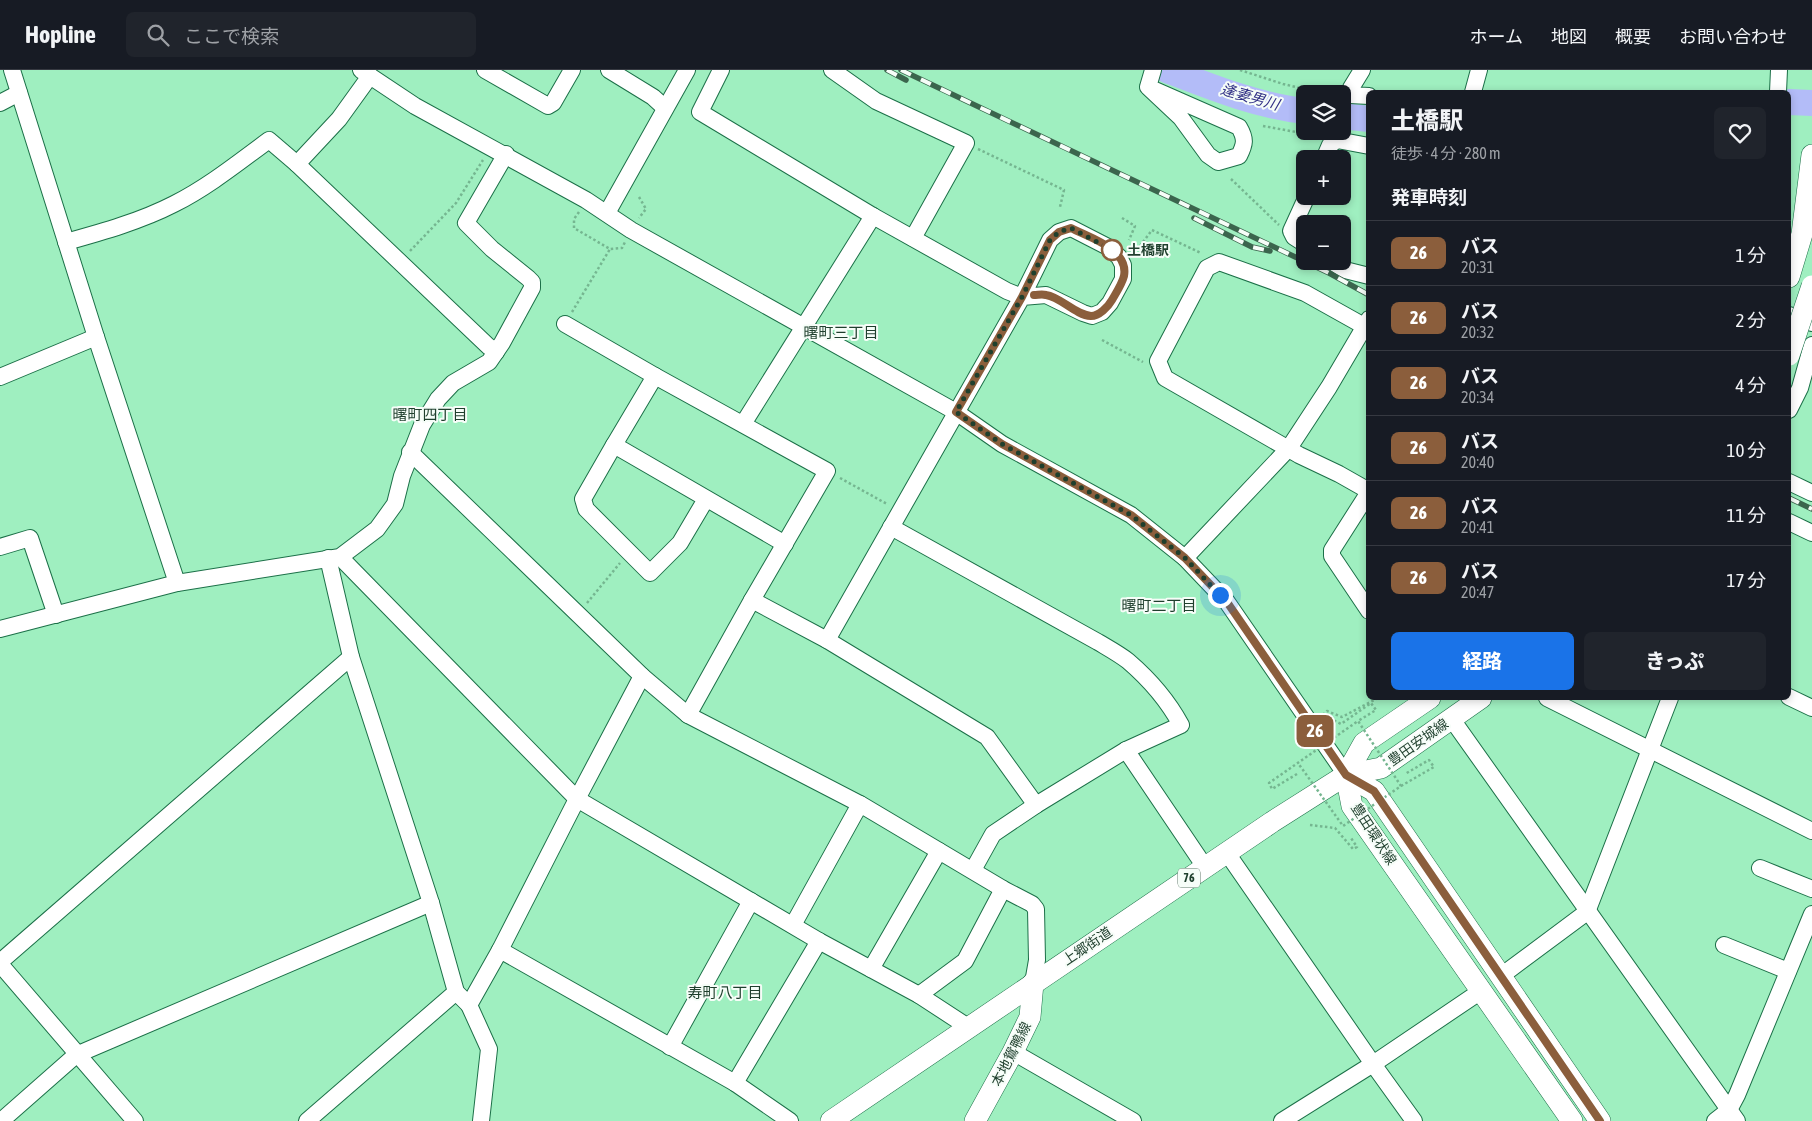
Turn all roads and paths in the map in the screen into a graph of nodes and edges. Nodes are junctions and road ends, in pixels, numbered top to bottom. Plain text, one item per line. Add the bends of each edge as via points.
1 (12, 70) edge
2 (485, 70) edge
3 (572, 70) edge
4 (609, 70) edge
5 (687, 70) edge
6 (721, 70) edge
7 (832, 70) edge
8 (1240, 70) edge
9 (1362, 70) edge
10 (1479, 70) edge
11 (1780, 70) edge
12 (365, 73) edge
13 (1151, 77) edge
14 (1296, 87) edge
15 (1474, 90) edge
16 (1778, 90) edge
17 (20, 93) junction
18 (1366, 96) edge
19 (0, 103) edge
20 (665, 108) junction
21 (1263, 126) dead end
22 (1296, 132) edge
23 (1337, 140) joint
24 (966, 143) junction
25 (1366, 145) edge
26 (1328, 150) edge
27 (506, 154) junction
28 (1812, 155) edge
29 (484, 159) dead end
30 (297, 164) junction
31 (1231, 179) dead end
32 (1303, 205) edge
33 (1060, 207) dead end
34 (608, 213) junction
35 (872, 216) junction
36 (1122, 218) dead end
37 (1291, 231) junction
38 (913, 238) junction
39 (1296, 238) edge
40 (1129, 240) dead end
41 (66, 242) junction
42 (1140, 246) dead end
43 (610, 249) dead end
44 (400, 262) junction
45 (1219, 262) junction
46 (1039, 264) junction
47 (1345, 270) edge
48 (1791, 270) edge
49 (1366, 275) edge
50 (1812, 286) edge
51 (1046, 294) junction
52 (1022, 297) junction
53 (1791, 316) edge
54 (1366, 323) edge
55 (1812, 323) edge
56 (565, 324) joint
57 (804, 328) junction
58 (96, 337) junction
59 (1102, 340) dead end
60 (1812, 345) edge
61 (1791, 348) edge
62 (496, 352) junction
63 (1162, 372) junction
64 (655, 376) junction
65 (0, 377) edge
66 (1791, 406) edge
67 (956, 412) junction
68 (743, 424) junction
69 (614, 445) junction
70 (1289, 448) junction
71 (410, 452) junction
72 (827, 471) junction
73 (1791, 483) edge
74 (1366, 489) edge
75 (1812, 493) edge
76 (1366, 496) edge
77 (706, 499) junction
78 (900, 511) junction
79 (1791, 523) edge
80 (892, 527) junction
81 (1812, 533) edge
82 (784, 544) junction
83 (0, 547) edge
84 (629, 552) junction
85 (334, 557) junction
86 (1185, 558) junction
87 (177, 583) junction
88 (752, 600) junction
89 (1366, 607) edge
90 (56, 614) junction
91 (578, 614) junction
92 (0, 629) edge
93 (826, 640) junction
94 (351, 657) junction
95 (642, 676) junction
96 (1791, 698) edge
97 (1374, 700) edge
98 (1427, 700) edge
99 (1478, 700) edge
100 (1551, 700) edge
101 (1669, 700) edge
102 (1812, 708) edge
103 (688, 715) junction
104 (1451, 718) junction
105 (1358, 721) junction
106 (1126, 750) junction
107 (1650, 750) junction
108 (1298, 762) junction
109 (1297, 774) dead end
110 (1346, 775) junction
111 (1403, 776) dead end
112 (1402, 786) junction
113 (576, 800) junction
114 (860, 804) junction
115 (1036, 805) junction
116 (1310, 825) dead end
117 (1343, 826) junction
118 (1812, 831) edge
119 (940, 851) junction
120 (1228, 853) junction
121 (1205, 867) junction
122 (1760, 868) dead end
123 (973, 870) junction
124 (1003, 889) junction
125 (1812, 890) edge
126 (751, 901) junction
127 (431, 903) junction
128 (1587, 912) junction
129 (1812, 914) edge
130 (793, 926) junction
131 (819, 940) junction
132 (1724, 945) dead end
133 (500, 950) junction
134 (0, 963) edge
135 (871, 969) junction
136 (1788, 971) junction
137 (1501, 976) junction
138 (1033, 983) junction
139 (1482, 991) junction
140 (456, 992) junction
141 (919, 995) junction
142 (469, 1004) junction
143 (968, 1027) junction
144 (670, 1047) junction
145 (1013, 1052) junction
146 (76, 1055) junction
147 (1373, 1064) junction
148 (735, 1082) junction
149 (1733, 1116) edge
150 (1, 1121) edge
151 (134, 1121) edge
152 (307, 1121) edge
153 (481, 1121) edge
154 (790, 1121) edge
155 (832, 1121) edge
156 (975, 1121) edge
157 (1133, 1121) edge
158 (1282, 1121) edge
159 (1414, 1121) edge
160 (1572, 1121) edge
161 (1600, 1121) edge
162 (1715, 1121) edge

1 - 17 street
2 - 3 street via 548,106
4 - 20 street
5 - 20 street
6 - 35 street via 700,112
7 - 24 street via 876,101
8 - 14 path
9 - 18 street via 1350,95
10 - 15 street
11 - 16 street
12 - 27 street via 416,106
12 - 30 street via 340,119
13 - 13 street via 1239,127 1245,136 1239,156 1218,162 1208,155
17 - 19 street
17 - 41 street
20 - 34 street
21 - 22 path
23 - 25 street
23 - 26 street
24 - 33 path via 1064,190
24 - 38 street
27 - 34 street
27 - 62 street via 466,223 532,282 532,288
28 - 48 main road via 1802,234
29 - 44 path via 456,203
30 - 41 street via 269,140 175,204
30 - 44 street
31 - 37 path via 1278,224
32 - 37 street
34 - 57 street via 631,230
35 - 38 street
35 - 57 street
36 - 40 path via 1135,226
37 - 39 street
38 - 52 street
41 - 58 street
42 - 45 path via 1152,230
43 - 56 path
44 - 62 street
45 - 54 street via 1305,294
45 - 63 street via 1207,268 1158,361
46 - 51 street via 1039,277
46 - 51 street via 1050,240 1071,228 1108,247 1123,265 1123,279 1110,303 1102,312 1092,316
46 - 52 street
47 - 49 street
50 - 61 main road, bridge
51 - 52 street
52 - 67 street
53 - 55 street
54 - 70 street
56 - 64 street
57 - 67 street
57 - 68 street
58 - 65 street
58 - 87 street
59 - 63 path
60 - 66 street via 1800,388
62 - 71 street via 489,362 453,383 438,399
63 - 70 street via 1165,378
64 - 68 street
64 - 69 street
67 - 78 street
67 - 86 street via 1002,444 1131,515
68 - 72 street
69 - 77 street
69 - 84 street via 583,499 586,509
70 - 74 street
70 - 86 street
71 - 85 street via 395,504 377,529
71 - 91 street
72 - 78 path
72 - 82 street
73 - 75 street
76 - 89 street via 1332,550 1332,556
77 - 82 street
77 - 84 street via 680,543 650,573
78 - 80 street
79 - 81 street
80 - 93 street
80 - 106 street via 1127,661 1172,708 1181,725
82 - 88 street
83 - 90 street via 30,538
84 - 91 path
85 - 87 street
85 - 94 street
85 - 113 street
86 - 110 street via 1227,602
87 - 90 street
88 - 93 street
88 - 103 street
90 - 92 street
91 - 95 street
93 - 115 street via 987,737
94 - 127 street
94 - 134 street
95 - 103 street
95 - 113 street
96 - 102 street
97 - 105 path via 1342,717 1327,712 1323,715 1342,724 1371,703 1376,710
98 - 110 main road, 76 via 1364,742
99 - 104 main road, 豊田安城線 / 76
100 - 107 street
101 - 107 street
103 - 114 street
104 - 110 main road, 豊田安城線 / 76 via 1381,768
104 - 128 street
105 - 108 path, bridge
105 - 112 path, bridge
106 - 115 street
106 - 121 street
107 - 118 street
107 - 128 street
108 - 109 path, bridge via 1269,783 1272,789
108 - 117 path, bridge
110 - 120 main road, 上郷街道 / 76
110 - 137 main road, 豊田環状線 via 1374,791
110 - 139 main road, 豊田環状線 via 1352,806
111 - 112 path via 1429,760 1434,767
112 - 117 path, bridge
113 - 126 street
113 - 133 street
114 - 119 street
114 - 130 street
115 - 123 street via 993,834
116 - 117 path via 1335,828 1353,849 1357,847
119 - 123 street
119 - 135 street
120 - 121 main road, 上郷街道 / 76
120 - 147 street
121 - 138 main road, 上郷街道 / 76
122 - 125 street
123 - 124 street
124 - 138 street via 1032,904 1036,910 1037,960
124 - 141 street via 965,961
126 - 130 street
126 - 144 street
127 - 140 street
127 - 146 street
128 - 137 street
128 - 149 street
129 - 136 street
130 - 131 street
131 - 135 street
131 - 148 street
132 - 136 street
133 - 142 street
133 - 144 street
134 - 146 street
135 - 141 street
136 - 149 street via 1737,1095
137 - 161 main road, 豊田環状線
138 - 143 main road, 上郷街道 / 76
138 - 145 main road, 本地鴛鴨線 via 1030,1017
139 - 147 street
139 - 160 main road, 豊田環状線
140 - 142 street
140 - 152 street
141 - 143 street
142 - 153 street via 490,1049
143 - 155 main road, 上郷街道 / 76
144 - 148 street
145 - 156 main road, 本地鴛鴨線
145 - 157 street
146 - 150 street
146 - 151 street
147 - 158 street
147 - 159 street
148 - 154 street
149 - 162 street

